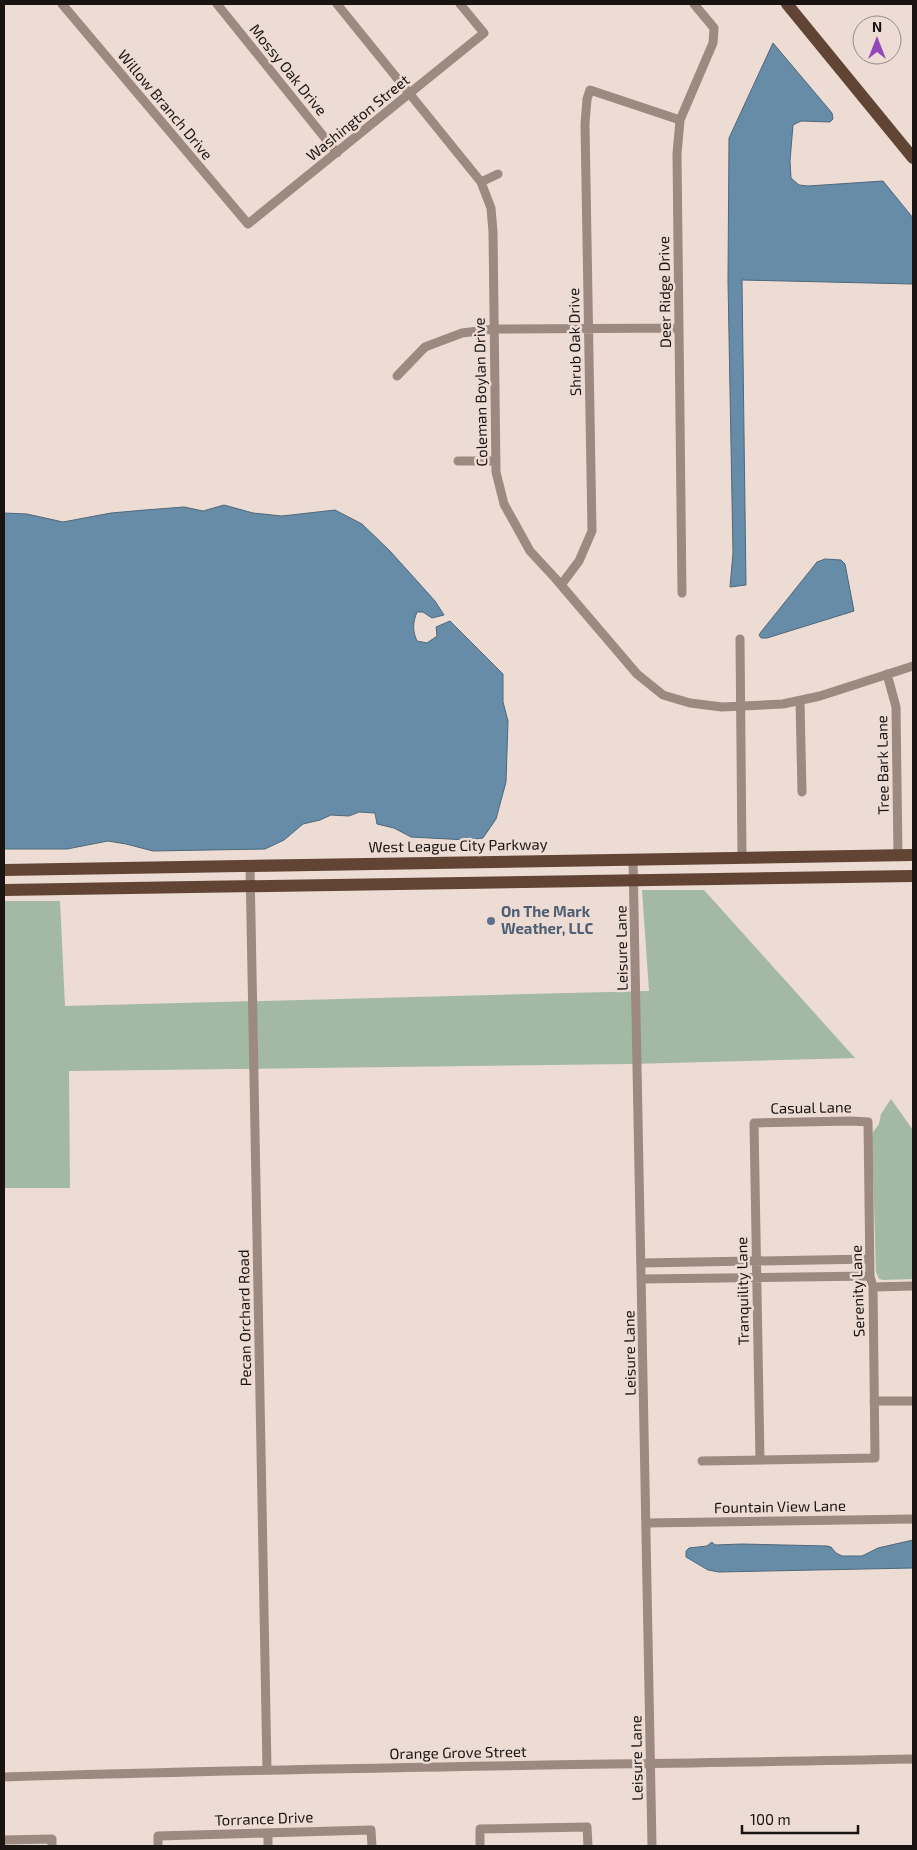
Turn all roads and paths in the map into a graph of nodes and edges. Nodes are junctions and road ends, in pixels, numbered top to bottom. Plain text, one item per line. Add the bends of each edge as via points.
1 (62, 4) edge
2 (217, 4) edge
3 (337, 4) edge
4 (460, 4) edge
5 (694, 4) edge
6 (787, 4) edge
7 (410, 94) junction
8 (680, 120) junction
9 (337, 153) junction
10 (913, 158) edge
11 (498, 174) dead end
12 (481, 182) junction
13 (248, 224) joint
14 (679, 328) junction
15 (494, 329) junction
16 (588, 329) junction
17 (397, 376) dead end
18 (458, 461) dead end
19 (495, 461) junction
20 (561, 585) junction
21 (682, 593) dead end
22 (740, 639) dead end
23 (913, 666) edge
24 (887, 674) junction
25 (800, 701) junction
26 (741, 706) junction
27 (802, 792) dead end
28 (913, 855) edge
29 (898, 856) junction
30 (742, 858) junction
31 (634, 860) junction
32 (250, 866) junction
33 (4, 870) edge
34 (898, 876) junction
35 (913, 876) edge
36 (634, 879) junction
37 (251, 886) junction
38 (4, 890) edge
39 (754, 1122) joint
40 (868, 1122) joint
41 (870, 1258) junction
42 (756, 1261) junction
43 (642, 1263) junction
44 (870, 1276) junction
45 (757, 1277) junction
46 (642, 1279) junction
47 (913, 1286) edge
48 (873, 1287) junction
49 (913, 1400) edge
50 (874, 1401) junction
51 (760, 1460) junction
52 (702, 1461) dead end
53 (913, 1519) edge
54 (647, 1524) junction
55 (913, 1759) edge
56 (652, 1764) junction
57 (267, 1769) junction
58 (4, 1776) edge
59 (268, 1833) junction
60 (4, 1840) edge
61 (52, 1846) edge
62 (158, 1846) edge
63 (268, 1846) edge
64 (372, 1846) edge
65 (480, 1846) edge
66 (588, 1846) edge
67 (652, 1846) edge

1 - 13 street, Willow Branch Drive
2 - 9 street, Mossy Oak Drive
3 - 7 street, Coleman Boylan Drive
4 - 7 street, Washington Street via 484,33
5 - 8 street, Deer Ridge Drive via 714,28 713,42
6 - 10 main road
7 - 9 street, Washington Street
7 - 12 street, Coleman Boylan Drive
8 - 14 street, Deer Ridge Drive via 677,154
8 - 16 street, Shrub Oak Drive via 590,90 585,124
9 - 13 street, Washington Street
11 - 12 street
12 - 15 street, Coleman Boylan Drive via 491,208
14 - 16 street
14 - 21 street, Deer Ridge Drive
15 - 16 street
15 - 17 street via 462,333 425,347
15 - 19 street, Coleman Boylan Drive
16 - 20 street, Shrub Oak Drive via 592,530 579,561
18 - 19 street
19 - 20 street, Coleman Boylan Drive via 504,504 530,551
20 - 26 street, Coleman Boylan Drive via 637,674 663,695 690,703
22 - 26 street
23 - 24 street, Coleman Boylan Drive
24 - 25 street, Coleman Boylan Drive
24 - 29 street, Tree Bark Lane via 896,707
25 - 26 street, Coleman Boylan Drive
25 - 27 street
26 - 30 street
28 - 29 main road, West League City Parkway
29 - 30 main road, West League City Parkway
29 - 34 main road
30 - 31 main road, West League City Parkway
31 - 32 main road, West League City Parkway
31 - 36 street, Leisure Lane
32 - 33 main road, West League City Parkway
32 - 37 street, Pecan Orchard Road
34 - 35 main road
34 - 36 main road
36 - 37 main road
36 - 43 street, Leisure Lane
37 - 38 main road
37 - 57 street, Pecan Orchard Road
39 - 40 street, Casual Lane
39 - 42 street, Tranquility Lane
40 - 41 street, Serenity Lane
41 - 42 street
41 - 44 street, Serenity Lane
42 - 43 street
42 - 45 street, Tranquility Lane
43 - 46 street, Leisure Lane
44 - 45 street
44 - 48 street, Serenity Lane
45 - 46 street
45 - 51 street, Tranquility Lane
46 - 54 street, Leisure Lane
47 - 48 street
48 - 50 street, Serenity Lane
49 - 50 street
50 - 51 street, Serenity Lane via 875,1458
51 - 52 street
53 - 54 street, Fountain View Lane
54 - 56 street, Leisure Lane
55 - 56 street, Orange Grove Street
56 - 57 street, Orange Grove Street
56 - 67 street, Leisure Lane
57 - 58 street, Orange Grove Street
59 - 62 street, Torrance Drive via 158,1836
59 - 63 street
59 - 64 street, Torrance Drive via 371,1830
60 - 61 street via 52,1839
65 - 66 street via 480,1829 587,1827

